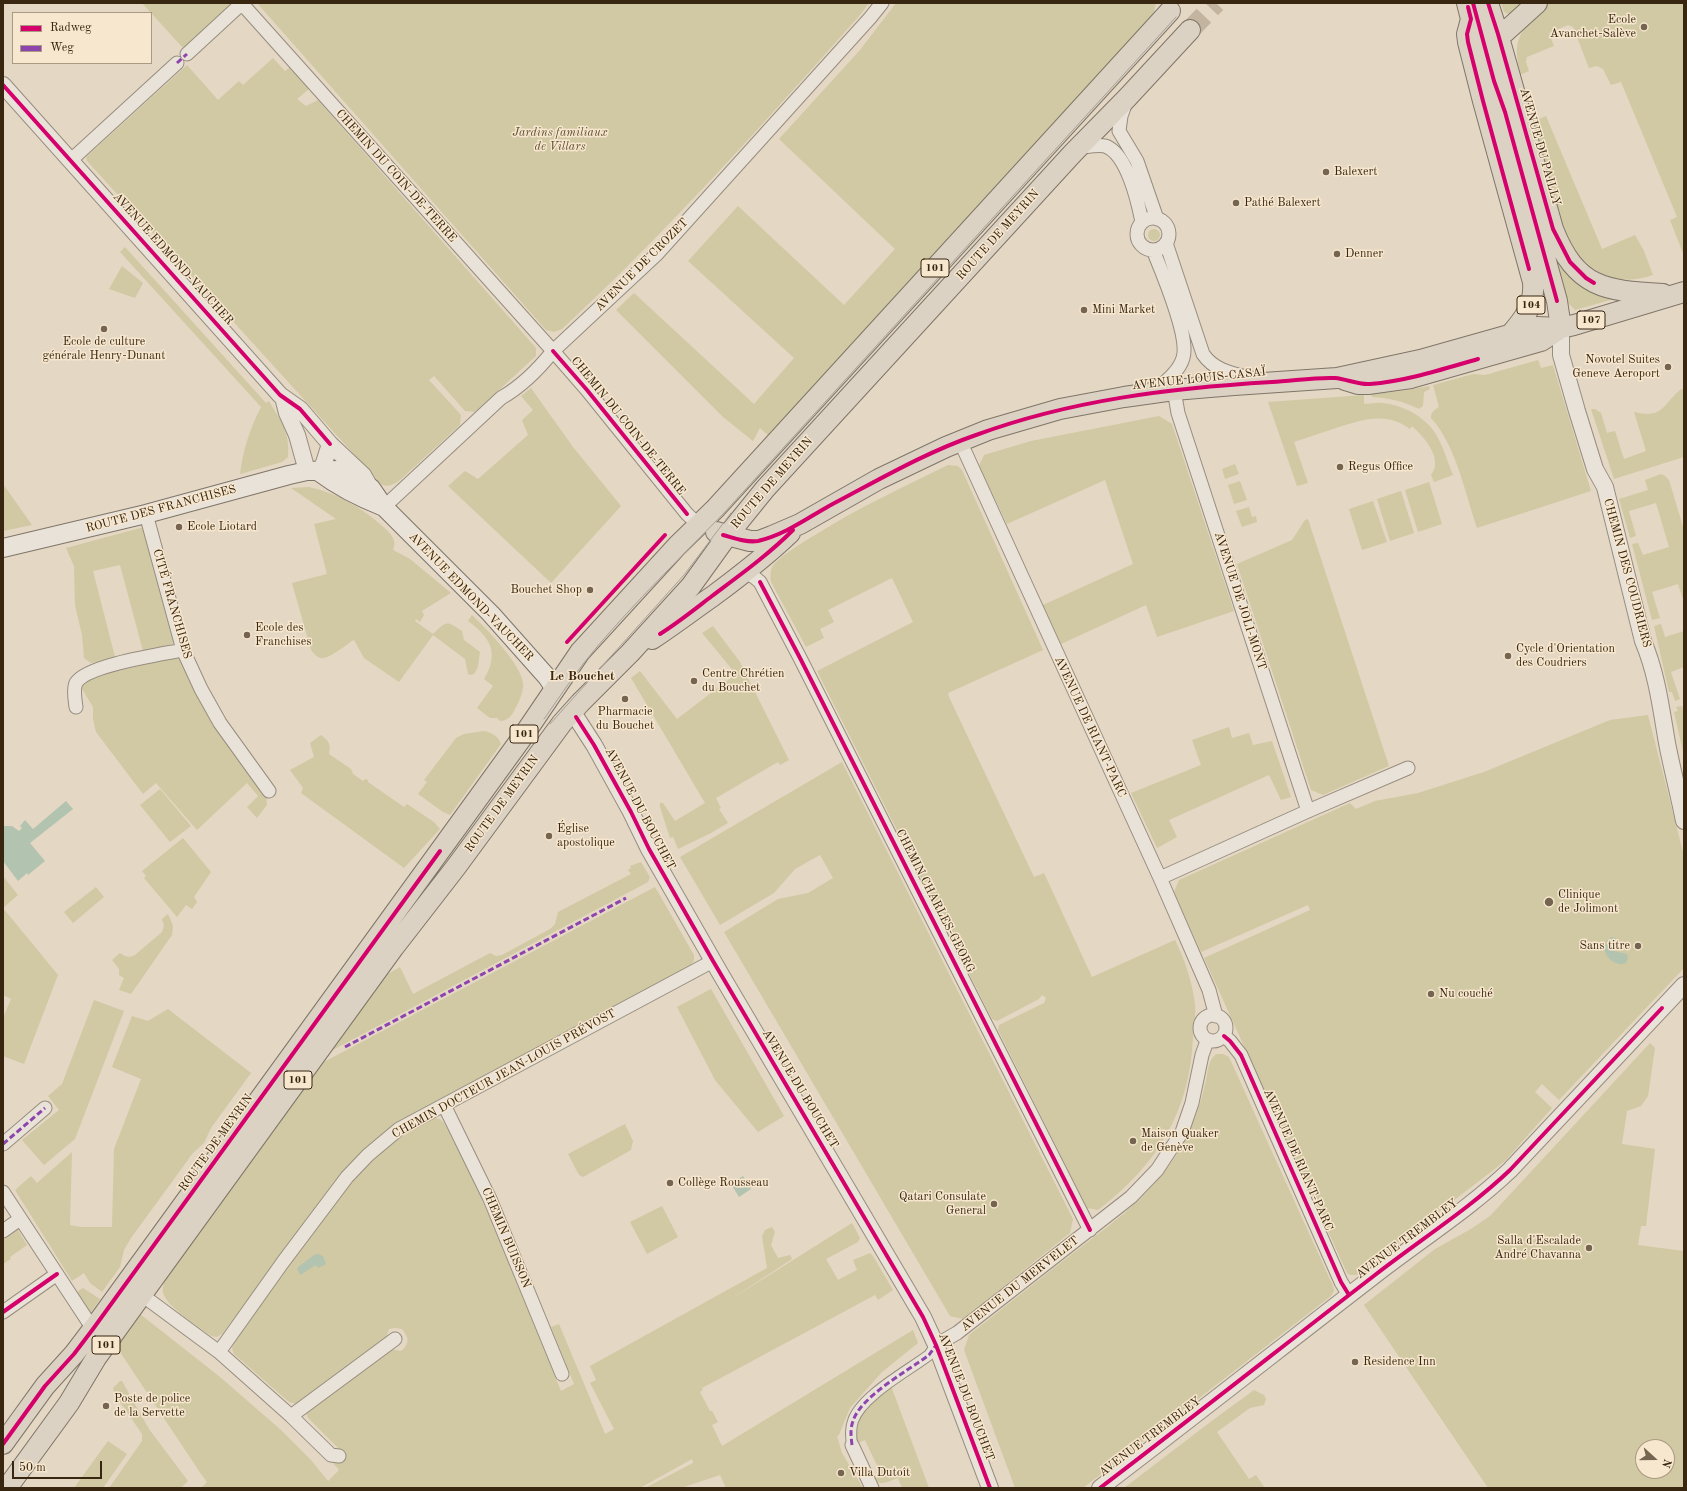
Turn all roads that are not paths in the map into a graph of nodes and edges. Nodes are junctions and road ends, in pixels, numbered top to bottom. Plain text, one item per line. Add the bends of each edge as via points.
1 (882, 3) edge
2 (1467, 3) edge
3 (1473, 3) edge
4 (1479, 3) edge
5 (1488, 3) edge
6 (1536, 3) edge
7 (1170, 11) dead end
8 (1190, 30) tunnel mouth
9 (1498, 34) junction
10 (187, 54) joint
11 (177, 63) joint
12 (3, 85) edge
13 (1127, 98) junction
14 (1077, 148) junction
15 (70, 161) junction
16 (1157, 219) junction
17 (1142, 222) junction
18 (1166, 242) junction
19 (1153, 250) junction
20 (1594, 283) joint
21 (1681, 293) edge
22 (1561, 328) junction
23 (1510, 335) junction
24 (553, 351) junction
25 (1337, 378) junction
26 (1269, 382) junction
27 (1174, 390) junction
28 (1152, 394) junction
29 (283, 397) junction
30 (960, 441) junction
31 (330, 444) junction
32 (313, 472) junction
33 (371, 488) junction
34 (384, 507) junction
35 (146, 514) junction
36 (800, 524) junction
37 (699, 525) junction
38 (725, 536) junction
39 (3, 548) edge
40 (745, 572) junction
41 (183, 650) junction
42 (630, 653) junction
43 (555, 689) junction
44 (76, 707) dead end
45 (572, 711) junction
46 (1408, 768) dead end
47 (269, 791) dead end
48 (1308, 811) junction
49 (1684, 821) edge
50 (1160, 878) junction
51 (713, 960) junction
52 (1684, 985) edge
53 (1216, 1016) junction
54 (1224, 1036) junction
55 (1207, 1041) junction
56 (444, 1105) junction
57 (45, 1108) dead end
58 (3, 1144) edge
59 (3, 1192) edge
60 (20, 1219) junction
61 (1090, 1230) junction
62 (3, 1231) edge
63 (57, 1274) junction
64 (1349, 1295) junction
65 (145, 1297) junction
66 (3, 1312) edge
67 (93, 1329) junction
68 (396, 1339) dead end
69 (936, 1345) junction
70 (219, 1352) junction
71 (562, 1374) dead end
72 (291, 1416) junction
73 (3, 1444) edge
74 (852, 1445) joint
75 (339, 1456) dead end
76 (7, 1488) edge
77 (872, 1488) edge
78 (990, 1488) edge
79 (1100, 1488) edge

1 - 24 street, AVENUE DE CROZET via 657,254
2 - 23 main road, 104 via 1471,19 1467,34 1468,42 1533,286 1531,306
3 - 22 main road, AVENUE DU PAILLY / 104 via 1494,81 1508,120 1557,301
4 - 9 main road via 1490,29
5 - 9 main road, AVENUE DU PAILLY
6 - 9 main road via 1510,28
7 - 37 main road, ROUTE DE MEYRIN / 101
8 - 13 main road, ROUTE DE MEYRIN / 101
9 - 20 main road, AVENUE DU PAILLY via 1555,235 1570,262
10 - 11 street, CHEMIN DU COIN-DE-TERRE
10 - 24 street, CHEMIN DU COIN-DE-TERRE via 238,7 244,6
11 - 15 street, CHEMIN DU COIN-DE-TERRE
12 - 15 street, AVENUE EDMOND-VAUCHER
13 - 14 main road, ROUTE DE MEYRIN / 101
13 - 16 street via 1119,131 1137,161
14 - 17 street via 1102,146 1111,148 1119,156 1127,172
14 - 38 main road, ROUTE DE MEYRIN / 101
15 - 29 street, AVENUE EDMOND-VAUCHER
16 - 17 street via 1149,218
16 - 18 street via 1163,222 1168,230
17 - 19 street via 1138,230 1139,241 1146,248
18 - 19 street
18 - 26 street via 1205,357 1223,370
19 - 28 street via 1180,324 1185,351 1179,367
20 - 21 main road, AVENUE LOUIS-CASAÏ via 1604,288 1627,292
21 - 22 main road, AVENUE LOUIS-CASAÏ / 107
22 - 23 main road, AVENUE LOUIS-CASAÏ / 107 via 1538,327
22 - 25 main road, AVENUE LOUIS-CASAÏ / 107 via 1541,341 1411,378 1358,384
22 - 49 street, CHEMIN DES COUDRIERS via 1561,354 1595,469 1605,487 1643,641 1651,660
23 - 25 main road, AVENUE LOUIS-CASAÏ / 107 via 1414,362
24 - 34 street, AVENUE DE CROZET via 519,387 501,398
24 - 37 street, CHEMIN DU COIN-DE-TERRE via 686,514
25 - 26 main road, AVENUE LOUIS-CASAÏ / 107
26 - 27 main road, AVENUE LOUIS-CASAÏ / 107
27 - 28 main road, AVENUE LOUIS-CASAÏ / 107
27 - 48 street, AVENUE DE JOLI-MONT via 1178,414
28 - 30 main road, AVENUE LOUIS-CASAÏ / 107 via 1060,409
29 - 31 street, AVENUE EDMOND-VAUCHER via 300,409
29 - 32 street, AVENUE EDMOND-VAUCHER via 287,413
30 - 36 main road, AVENUE LOUIS-CASAÏ / 107 via 879,479
30 - 50 street, AVENUE DE RIANT-PARC
31 - 32 street via 324,463
31 - 33 street, AVENUE EDMOND-VAUCHER via 363,476
32 - 33 main road, ROUTE DES FRANCHISES via 339,470
32 - 34 main road via 364,500
32 - 35 main road, ROUTE DES FRANCHISES via 273,479
33 - 34 main road, ROUTE DES FRANCHISES
34 - 43 main road, AVENUE EDMOND-VAUCHER via 491,614
35 - 39 main road, ROUTE DES FRANCHISES
35 - 41 street, CITÉ FRANCHISES
36 - 38 main road, AVENUE LOUIS-CASAÏ / 107 via 759,541 745,541
36 - 40 main road, AVENUE LOUIS-CASAÏ / 107
37 - 38 main road, AVENUE LOUIS-CASAÏ
37 - 43 main road, ROUTE DE MEYRIN / 101 via 592,639
38 - 42 main road, ROUTE DE MEYRIN / 101 via 696,580
40 - 42 main road, AVENUE LOUIS-CASAÏ / 107 via 685,618
40 - 61 street, CHEMIN CHARLES-GEORG via 760,582 800,658
41 - 44 street via 131,659 95,671 77,681
41 - 47 street, CITÉ FRANCHISES via 220,723
42 - 45 main road, ROUTE DE MEYRIN / 101
43 - 45 main road
43 - 67 main road, ROUTE DE MEYRIN / 101
45 - 51 street, AVENUE DU BOUCHET via 594,744 649,849
45 - 65 main road, ROUTE DE MEYRIN / 101 via 394,947
46 - 48 street
48 - 50 street
50 - 53 street, AVENUE DE RIANT-PARC via 1209,990
51 - 56 street, CHEMIN DOCTEUR JEAN-LOUIS PRÉVOST
51 - 69 street, AVENUE DU BOUCHET via 901,1279
52 - 64 street, AVENUE TREMBLEY via 1492,1187
53 - 54 street via 1226,1025
53 - 55 street via 1205,1018 1200,1025 1200,1034
54 - 55 street via 1215,1042
54 - 64 street, AVENUE DE RIANT-PARC via 1241,1055
55 - 61 street, AVENUE DU MERVELET via 1192,1104 1182,1132 1157,1170 1131,1197
56 - 70 street, CHEMIN DOCTEUR JEAN-LOUIS PRÉVOST via 399,1129 347,1177
56 - 71 street, CHEMIN BUISSON via 490,1199
57 - 58 street
59 - 60 street
60 - 62 street
60 - 63 street
61 - 69 street, AVENUE DU MERVELET via 957,1333
63 - 66 street
63 - 67 street
64 - 79 street, AVENUE TREMBLEY
65 - 70 street
65 - 76 main road, ROUTE DE MEYRIN / 101 via 96,1358 69,1403
67 - 73 main road, ROUTE DE MEYRIN / 101 via 45,1386
68 - 72 street
69 - 74 street via 929,1355 863,1403 853,1419 850,1432
69 - 78 street, AVENUE DU BOUCHET
70 - 72 street
72 - 75 street via 331,1455
74 - 77 street

